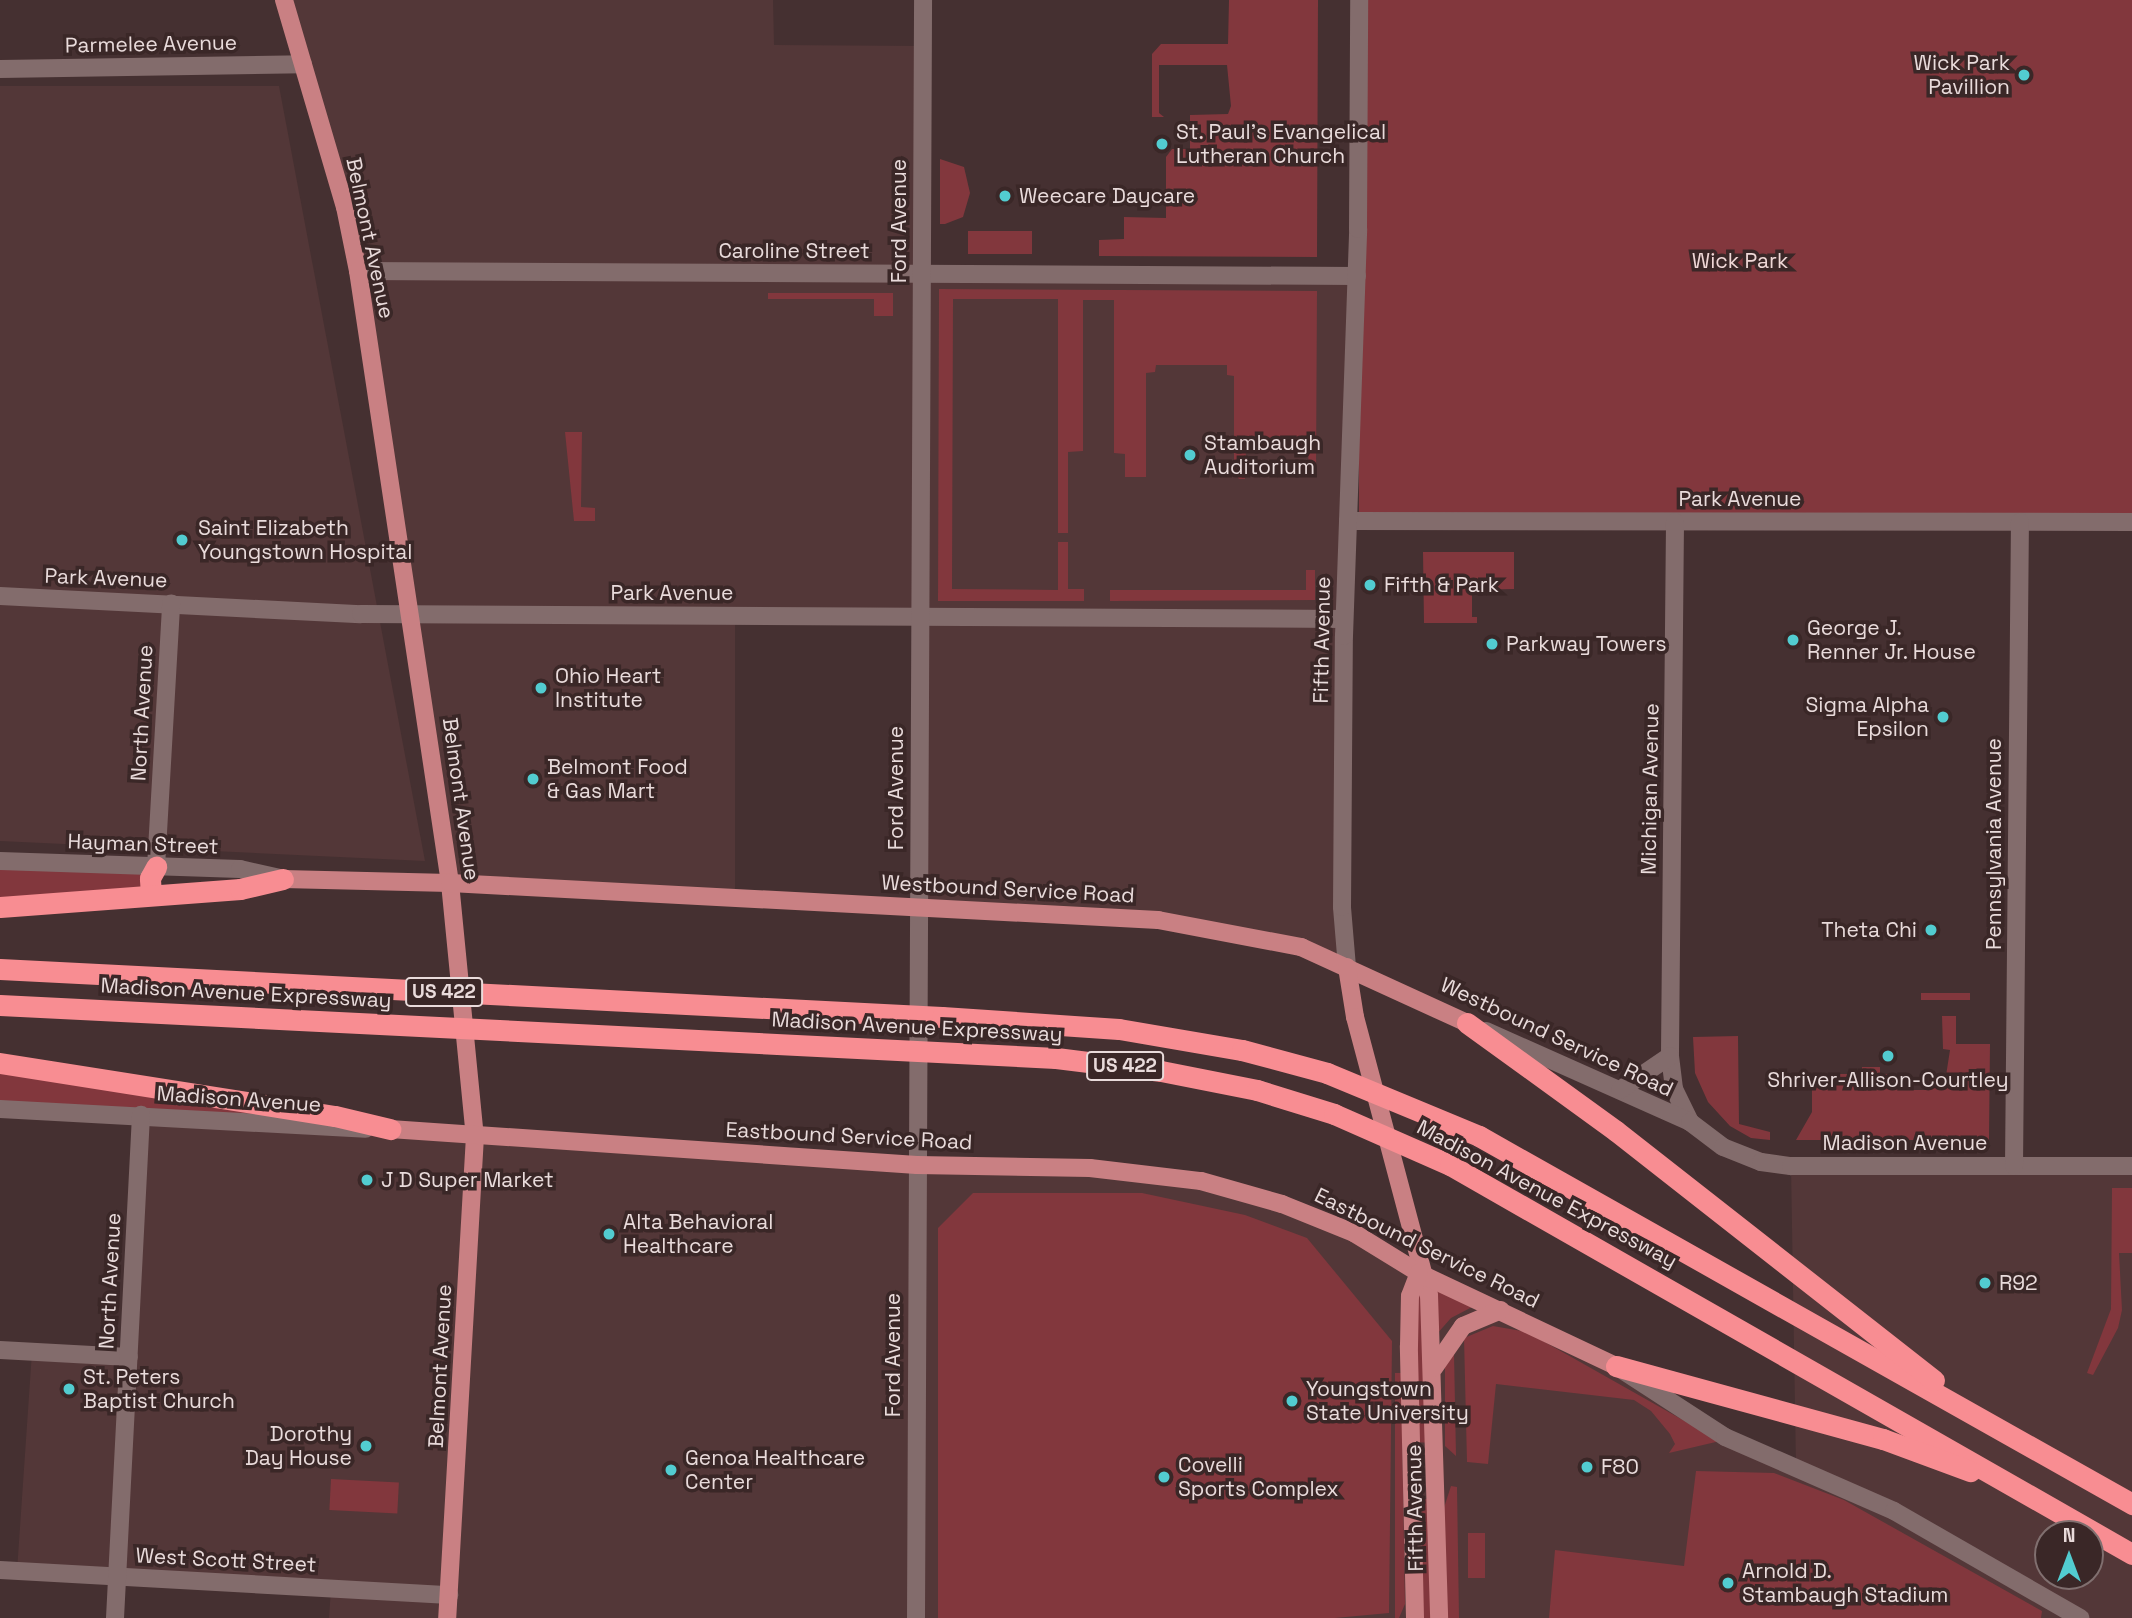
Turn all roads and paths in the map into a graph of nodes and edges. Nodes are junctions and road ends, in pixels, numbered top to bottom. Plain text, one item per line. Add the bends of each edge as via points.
1 (284, 0) edge
2 (923, 0) edge
3 (1359, 0) edge
4 (303, 64) junction
5 (0, 69) edge
6 (358, 271) junction
7 (921, 275) junction
8 (1357, 276) junction
9 (1348, 521) junction
10 (1675, 522) junction
11 (2020, 522) junction
12 (2132, 522) edge
13 (0, 596) edge
14 (171, 603) junction
15 (410, 614) junction
16 (919, 618) junction
17 (1344, 618) junction
18 (0, 861) edge
19 (156, 867) junction
20 (283, 879) junction
21 (450, 883) junction
22 (151, 894) junction
23 (919, 906) junction
24 (0, 907) edge
25 (1347, 967) junction
26 (0, 969) edge
27 (0, 1005) edge
28 (1467, 1023) junction
29 (1670, 1056) junction
30 (0, 1063) edge
31 (1620, 1090) junction
32 (0, 1109) edge
33 (141, 1115) junction
34 (1690, 1122) junction
35 (390, 1129) junction
36 (475, 1136) junction
37 (917, 1165) junction
38 (2014, 1166) junction
39 (2132, 1166) edge
40 (1419, 1273) junction
41 (1501, 1310) junction
42 (0, 1350) edge
43 (129, 1357) junction
44 (1616, 1366) junction
45 (1434, 1368) junction
46 (1992, 1423) junction
47 (2024, 1491) junction
48 (2132, 1504) edge
49 (2132, 1554) edge
50 (0, 1570) edge
51 (117, 1577) junction
52 (449, 1595) junction
53 (115, 1618) edge
54 (447, 1618) edge
55 (916, 1618) edge
56 (1415, 1618) edge
57 (1439, 1618) edge
58 (2080, 1618) edge

1 - 4 main road, Belmont Avenue
2 - 7 street, Ford Avenue
3 - 8 street, Fifth Avenue
4 - 5 street, Parmelee Avenue
4 - 6 main road, Belmont Avenue via 345,207
6 - 7 street, Caroline Street
6 - 15 main road, Belmont Avenue
7 - 8 street, Caroline Street
7 - 16 street, Ford Avenue
8 - 9 street, Fifth Avenue
9 - 10 street, Park Avenue
9 - 17 street, Fifth Avenue
10 - 11 street, Park Avenue
10 - 29 street, Michigan Avenue
11 - 12 street, Park Avenue
11 - 38 street, Pennsylvania Avenue
13 - 14 street, Park Avenue
14 - 15 street, Park Avenue
14 - 19 street, North Avenue
15 - 16 street, Park Avenue
15 - 21 main road, Belmont Avenue
16 - 17 street, Park Avenue
16 - 23 street, Ford Avenue
17 - 25 street, Fifth Avenue via 1342,907
18 - 19 street, Hayman Street
19 - 20 street, Hayman Street via 240,869
19 - 22 highway via 150,878
20 - 21 main road, Westbound Service Road
20 - 22 highway via 240,888
21 - 23 main road, Westbound Service Road
21 - 36 main road, Belmont Avenue
22 - 24 highway
23 - 25 main road, Westbound Service Road via 1203,926 1301,947
23 - 37 street, Ford Avenue
25 - 28 main road, Westbound Service Road
25 - 40 main road, Fifth Avenue via 1355,1017
26 - 46 highway, Madison Avenue Expressway / US 422 via 956,1018 1119,1029 1242,1050 1327,1073 1479,1136
27 - 47 highway, Madison Avenue Expressway / US 422 via 1056,1058 1161,1071 1257,1090 1334,1114 1450,1165
28 - 31 street, Westbound Service Road
28 - 46 highway via 1616,1131
29 - 31 street
29 - 34 street, Michigan Avenue via 1674,1089
30 - 35 highway via 335,1115
31 - 34 street, Westbound Service Road
32 - 33 street, Madison Avenue
33 - 35 street, Madison Avenue
33 - 43 street, North Avenue
34 - 38 street, Madison Avenue via 1723,1147 1778,1165
35 - 36 main road, Madison Avenue
36 - 37 main road, Eastbound Service Road
36 - 52 main road, Belmont Avenue
37 - 40 main road, Eastbound Service Road via 1090,1168 1201,1181 1282,1204 1354,1233
37 - 55 street, Ford Avenue
38 - 39 street, Madison Avenue
40 - 41 main road, Eastbound Service Road
40 - 45 main road, Fifth Avenue via 1429,1295
40 - 56 main road, Fifth Avenue via 1410,1296 1409,1346
41 - 44 main road, Eastbound Service Road
41 - 45 main road via 1463,1326
42 - 43 street
43 - 51 street, North Avenue
44 - 47 highway via 1883,1439
44 - 58 street, Eastbound Service Road via 1725,1437 1894,1511
45 - 57 main road, Fifth Avenue
46 - 48 highway, Madison Avenue Expressway / US 422
47 - 49 highway, Madison Avenue Expressway / US 422
50 - 51 street, West Scott Street
51 - 52 street, West Scott Street
51 - 53 street, North Avenue
52 - 54 main road, Belmont Avenue

